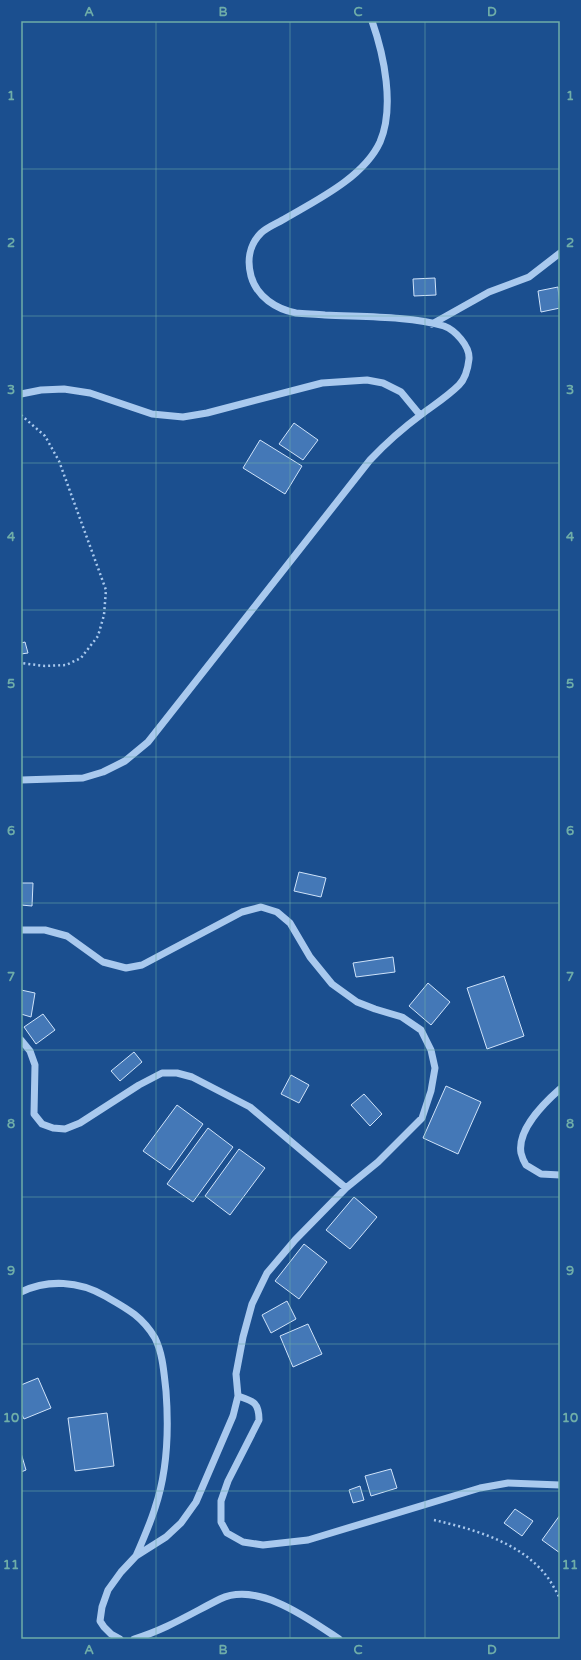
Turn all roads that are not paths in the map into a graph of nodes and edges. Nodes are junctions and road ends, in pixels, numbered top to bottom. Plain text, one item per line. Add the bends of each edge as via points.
1 (372, 21) edge
2 (560, 253) edge
3 (432, 324) junction
4 (21, 394) edge
5 (420, 415) junction
6 (21, 780) edge
7 (21, 930) edge
8 (21, 1040) edge
9 (560, 1089) edge
10 (560, 1175) edge
11 (346, 1188) junction
12 (21, 1292) edge
13 (238, 1396) junction
14 (560, 1485) edge
15 (136, 1556) junction
16 (120, 1639) edge
17 (134, 1639) edge
18 (339, 1639) edge

1 - 3 street via 380,49 387,100 380,141 371,156 351,177 261,232 248,260 251,277 258,292 273,305 296,313 419,320
2 - 3 street via 529,277 489,292
3 - 5 street via 446,327 461,339 469,355 467,370 460,385
4 - 5 street via 64,388 90,393 152,414 183,417 322,383 367,380 383,383 401,392
5 - 6 street via 392,438 356,476 148,742 125,761 83,778
7 - 11 street via 45,930 67,936 103,962 126,968 142,966 242,912 261,907 277,912 290,923 310,957 332,984 357,1002 402,1017 421,1030 431,1050 435,1068 422,1118 378,1162
8 - 11 street via 30,1051 35,1065 34,1114 42,1124 65,1129 80,1123 139,1084 162,1073 177,1073 192,1077 250,1107
9 - 10 street via 542,1104 522,1138 521,1153 526,1165 541,1174
11 - 13 street via 267,1273 252,1304 243,1337 236,1374
12 - 15 street via 41,1284 86,1286 133,1311 155,1339 164,1374 168,1439 165,1471 156,1507
13 - 14 street via 254,1401 259,1410 259,1420 228,1481 222,1501 221,1522 227,1533 243,1542 263,1545 308,1540 444,1498 508,1483
13 - 15 street via 234,1416 196,1502 181,1523 166,1537
15 - 16 street via 108,1590 102,1607 100,1620 111,1634
17 - 18 street via 157,1631 221,1599 243,1594 276,1602

